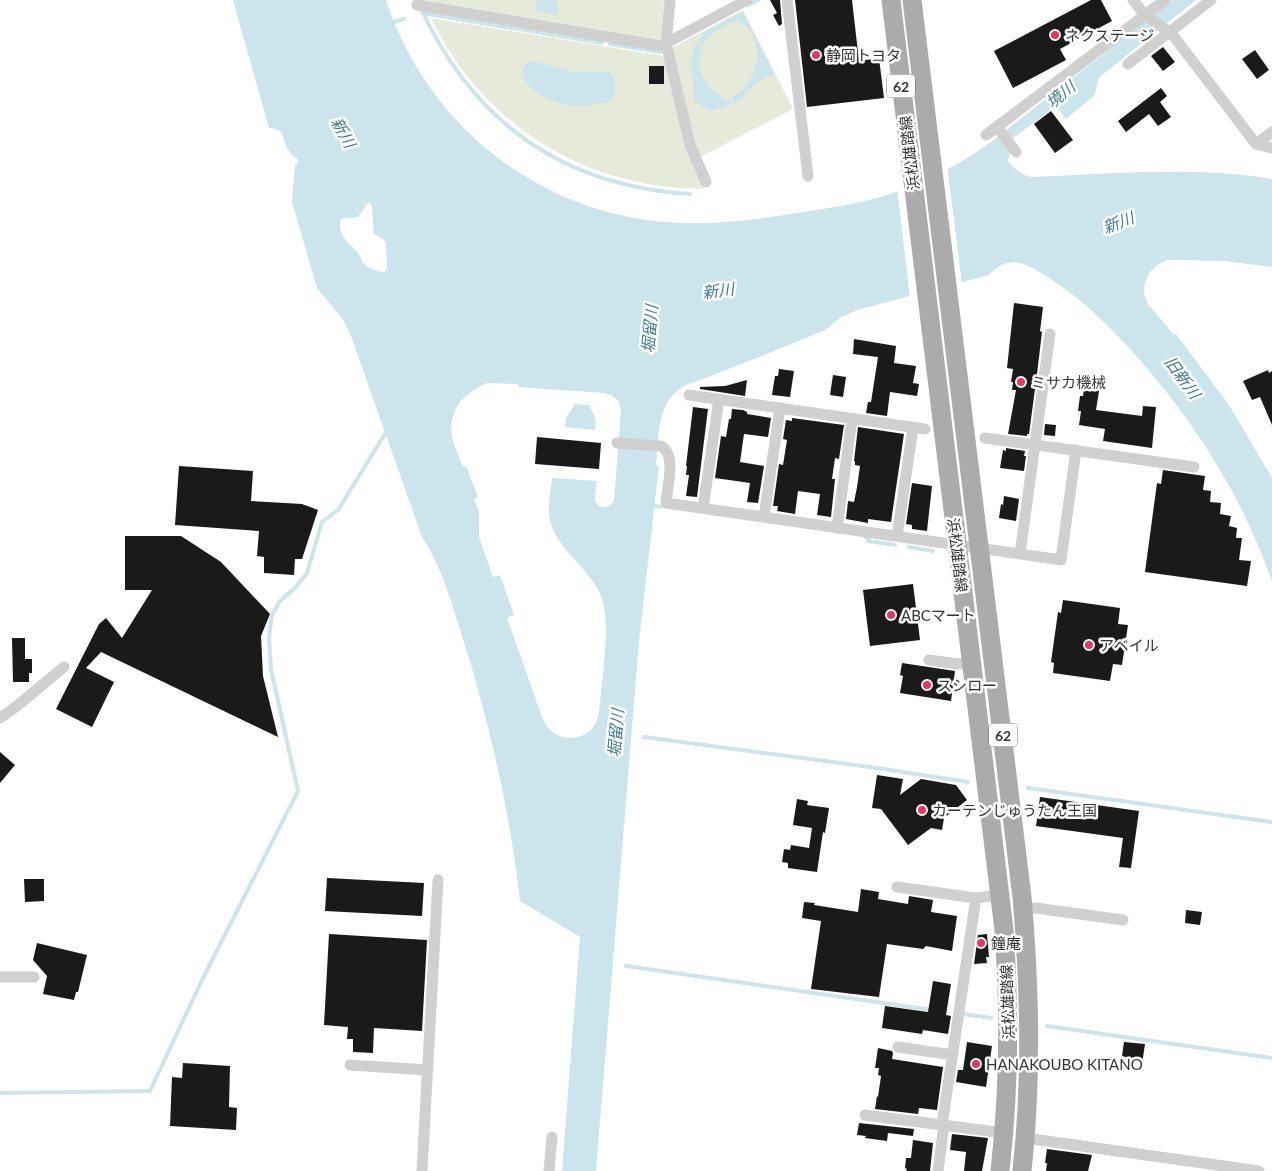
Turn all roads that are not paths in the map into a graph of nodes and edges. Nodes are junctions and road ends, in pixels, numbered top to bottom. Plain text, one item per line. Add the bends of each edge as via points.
1 (670, 0) edge
2 (748, 0) edge
3 (787, 0) edge
4 (891, 0) edge
5 (912, 0) edge
6 (1133, 0) edge
7 (1165, 0) edge
8 (1211, 0) edge
9 (417, 5) dead end
10 (1146, 16) junction
11 (1168, 31) junction
12 (666, 43) junction
13 (1128, 64) dead end
14 (999, 130) junction
15 (1272, 132) edge
16 (986, 135) dead end
17 (1256, 144) junction
18 (1272, 148) edge
19 (1016, 152) dead end
20 (808, 176) dead end
21 (706, 182) dead end
22 (1050, 334) dead end
23 (689, 395) dead end
24 (718, 399) junction
25 (780, 408) junction
26 (852, 419) junction
27 (913, 428) junction
28 (925, 429) dead end
29 (985, 438) dead end
30 (617, 443) dead end
31 (1035, 444) junction
32 (1076, 450) junction
33 (1194, 467) dead end
34 (703, 508) junction
35 (764, 517) junction
36 (837, 528) junction
37 (897, 536) junction
38 (957, 545) junction
39 (980, 548) junction
40 (1020, 554) junction
41 (929, 660) dead end
42 (972, 662) junction
43 (64, 667) dead end
44 (0, 718) edge
45 (438, 880) dead end
46 (897, 888) dead end
47 (1001, 895) junction
48 (976, 898) junction
49 (1023, 909) junction
50 (1123, 920) dead end
51 (0, 977) edge
52 (34, 977) dead end
53 (898, 1047) dead end
54 (953, 1054) junction
55 (350, 1065) dead end
56 (428, 1070) junction
57 (865, 1115) dead end
58 (943, 1125) junction
59 (1004, 1133) junction
60 (552, 1137) dead end
61 (1025, 1138) junction
62 (422, 1171) edge
63 (549, 1171) edge
64 (938, 1171) edge
65 (1000, 1171) edge
66 (1022, 1171) edge
67 (1259, 1171) edge

1 - 12 street
2 - 12 street
3 - 20 street
4 - 38 main road, 浜松雄踏線 / 62
5 - 39 main road, 浜松雄踏線 / 62
6 - 10 street
7 - 10 street
8 - 11 street
9 - 12 street via 661,46
10 - 11 street
10 - 14 street
11 - 13 street
11 - 17 street
12 - 21 street via 690,145
14 - 16 street
14 - 19 street
15 - 17 street
17 - 18 street
22 - 31 street
23 - 24 street
24 - 25 street
24 - 34 street
25 - 26 street
25 - 35 street
26 - 27 street
26 - 36 street
27 - 28 street
27 - 37 street
29 - 31 street
30 - 34 street via 661,446 670,458 666,502
31 - 32 street
31 - 40 street
32 - 33 street
32 - 40 street via 1060,560
34 - 35 street
35 - 36 street
36 - 37 street
37 - 38 street
38 - 39 street
38 - 42 main road, 浜松雄踏線 / 62
39 - 40 street
39 - 49 main road, 浜松雄踏線 / 62
41 - 42 street via 956,664
42 - 47 main road, 浜松雄踏線 / 62
43 - 44 street
45 - 56 street
46 - 48 street
47 - 48 street
47 - 59 main road, 浜松雄踏線 / 62 via 1008,1017
48 - 54 street
49 - 50 street
49 - 61 main road, 浜松雄踏線 / 62 via 1029,1021
51 - 52 street
53 - 54 street
54 - 58 street
55 - 56 street
56 - 62 street
57 - 58 street
58 - 59 street
58 - 64 street
59 - 65 main road, 浜松雄踏線 / 62
60 - 63 street
61 - 66 main road, 浜松雄踏線 / 62
61 - 67 street

